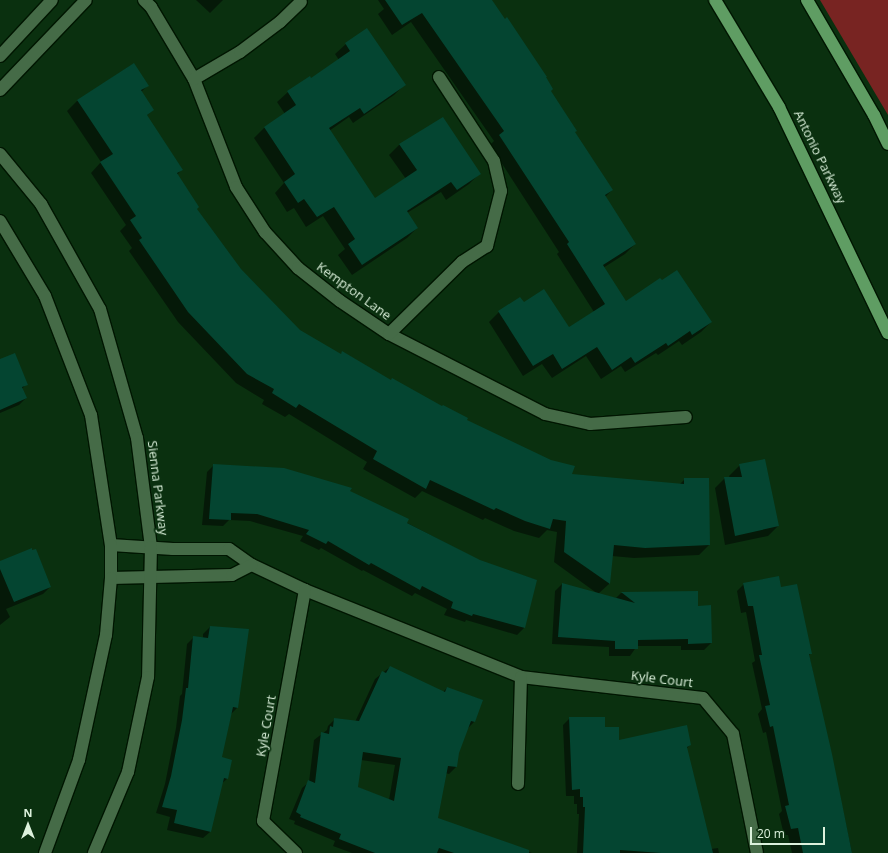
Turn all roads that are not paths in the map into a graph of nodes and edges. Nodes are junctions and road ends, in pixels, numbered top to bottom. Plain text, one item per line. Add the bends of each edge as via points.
1 (52, 0) edge
2 (86, 0) edge
3 (144, 0) edge
4 (715, 0) edge
5 (807, 0) edge
6 (301, 1) edge
7 (0, 56) edge
8 (440, 77) dead end
9 (194, 79) junction
10 (0, 90) edge
11 (888, 144) edge
12 (0, 154) edge
13 (0, 221) edge
14 (389, 334) junction
15 (888, 334) edge
16 (686, 417) dead end
17 (111, 545) junction
18 (151, 547) junction
19 (252, 565) junction
20 (111, 578) junction
21 (152, 578) junction
22 (305, 590) junction
23 (522, 677) junction
24 (518, 784) dead end
25 (45, 853) edge
26 (94, 853) edge
27 (296, 853) edge
28 (757, 853) edge

1 - 7 street
2 - 10 street
3 - 9 street, Kempton Lane via 151,6
4 - 15 main road, Antonio Parkway via 779,107
5 - 11 main road via 874,115
6 - 9 street via 280,22 240,52
8 - 14 street via 494,161 501,191 487,246 462,262
9 - 14 street, Kempton Lane via 236,187 265,232 304,272 340,301
12 - 18 street, Sienna Parkway via 41,204 100,309 137,438
13 - 17 street via 45,296 92,415
14 - 16 street, Kempton Lane via 545,414 590,424
17 - 18 street, Kyle Court
17 - 20 street
18 - 19 street, Kyle Court via 229,549
18 - 21 street, Sienna Parkway
19 - 21 street via 232,575
19 - 22 street, Kyle Court
20 - 21 street
20 - 25 street via 106,635 79,760
21 - 26 street, Sienna Parkway via 148,677 128,772
22 - 23 street, Kyle Court
22 - 27 street, Kyle Court via 262,821
23 - 24 street
23 - 28 street, Kyle Court via 703,698 733,734

